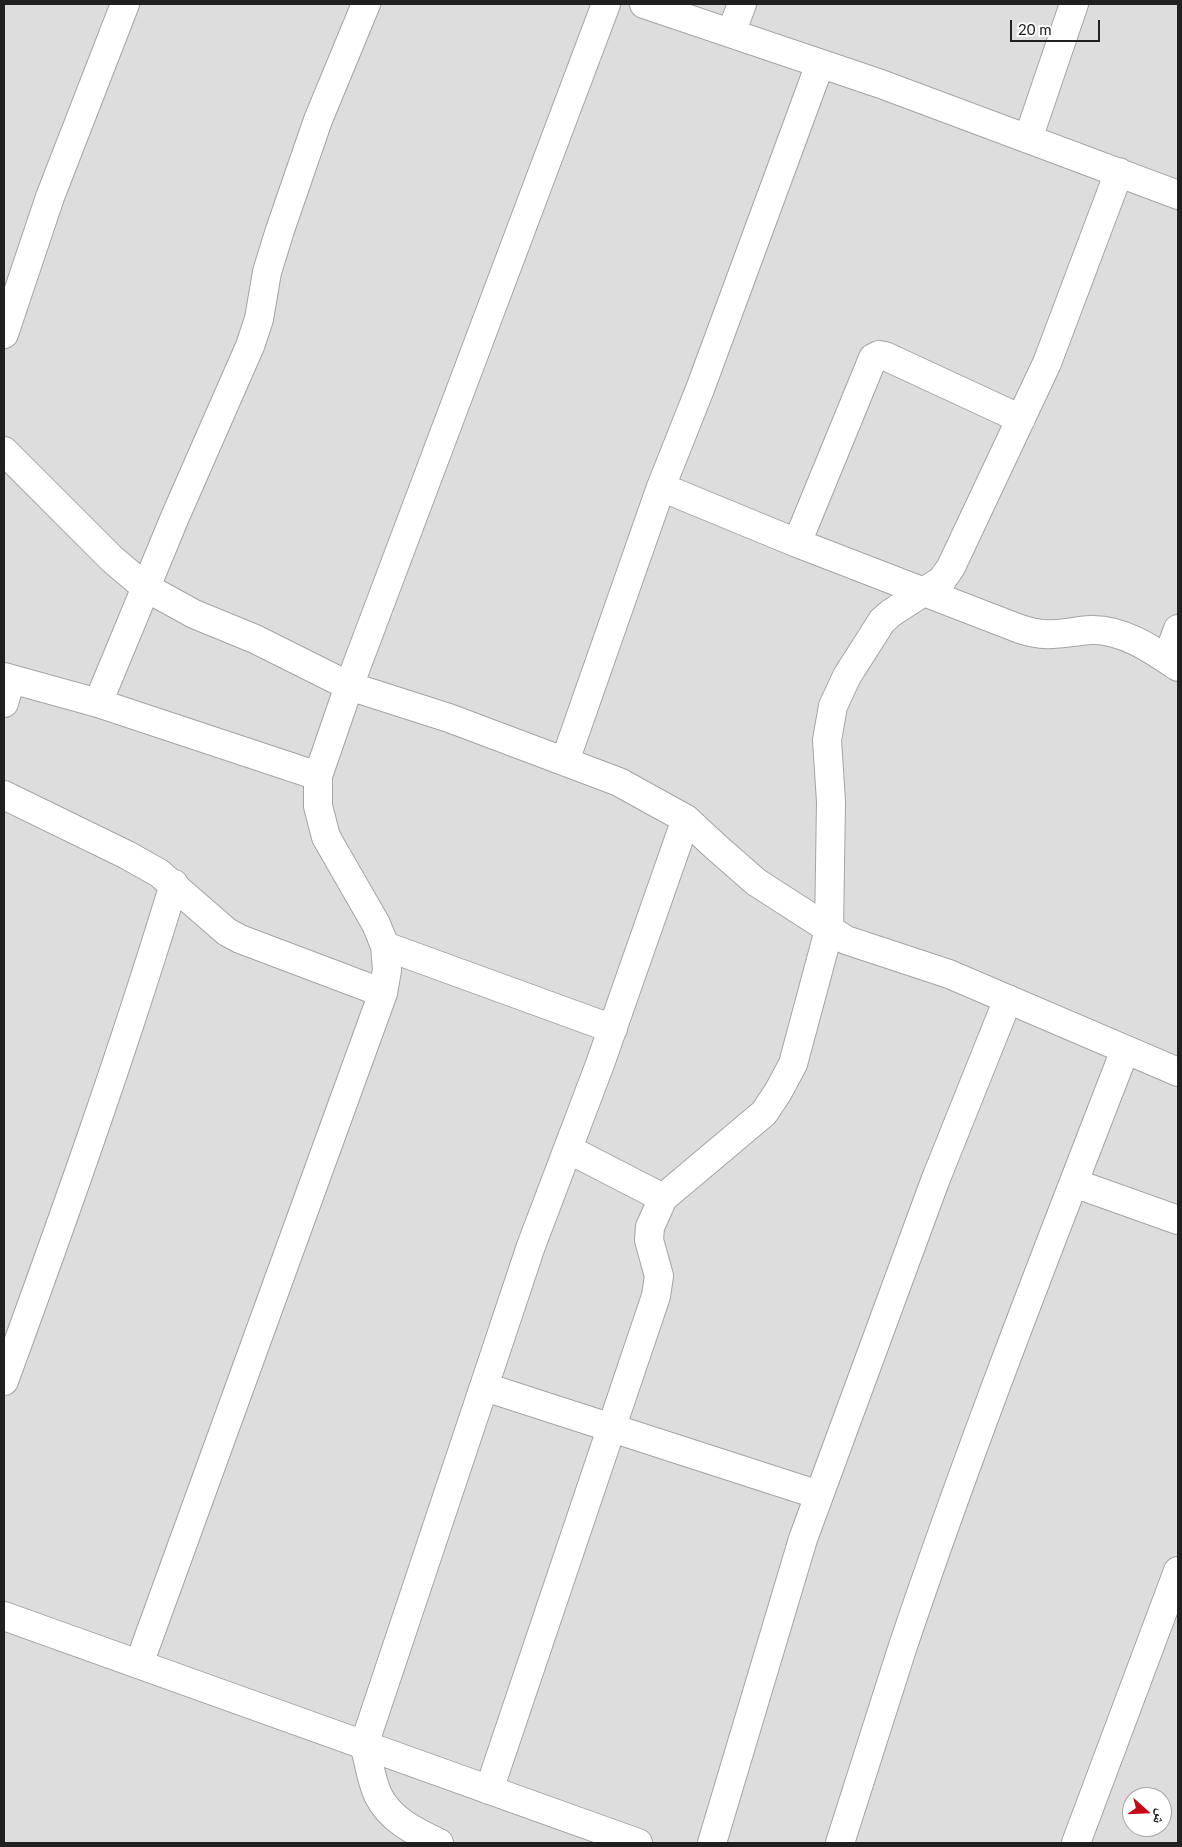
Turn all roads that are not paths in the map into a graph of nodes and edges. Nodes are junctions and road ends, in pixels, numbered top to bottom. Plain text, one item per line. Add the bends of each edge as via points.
1 (125, 4) edge
2 (366, 4) edge
3 (606, 4) edge
4 (644, 4) edge
5 (742, 4) edge
6 (1074, 4) edge
7 (731, 33) junction
8 (820, 64) junction
9 (1028, 139) junction
10 (1119, 172) junction
11 (1178, 194) edge
12 (4, 334) edge
13 (1021, 419) junction
14 (4, 451) edge
15 (661, 487) junction
16 (797, 543) junction
17 (145, 587) junction
18 (925, 592) junction
19 (1178, 629) edge
20 (1172, 663) edge
21 (349, 686) junction
22 (6, 687) edge
23 (98, 704) junction
24 (565, 761) junction
25 (318, 776) junction
26 (4, 796) edge
27 (686, 819) junction
28 (174, 884) junction
29 (830, 930) junction
30 (385, 946) junction
31 (383, 993) junction
32 (1008, 999) junction
33 (613, 1029) junction
34 (1125, 1050) junction
35 (1178, 1072) edge
36 (568, 1149) junction
37 (1074, 1183) junction
38 (663, 1198) junction
39 (1178, 1220) edge
40 (4, 1381) edge
41 (485, 1387) junction
42 (612, 1429) junction
43 (819, 1495) junction
44 (1178, 1571) edge
45 (4, 1616) edge
46 (139, 1664) junction
47 (364, 1745) junction
48 (489, 1790) junction
49 (439, 1843) edge
50 (638, 1843) edge
51 (712, 1843) edge
52 (840, 1843) edge
53 (1076, 1843) edge

1 - 12 street via 50,197
2 - 17 street via 318,120 280,230 250,346
3 - 21 street
4 - 7 street
5 - 7 street
6 - 9 street
7 - 8 street
8 - 9 street
8 - 15 street
9 - 10 street
10 - 11 street
10 - 13 street via 1047,363
13 - 16 street via 885,356 873,358
13 - 18 street via 951,566 942,580
14 - 17 street via 112,559
15 - 16 street
15 - 24 street
16 - 18 street
17 - 21 street via 194,614 256,639
17 - 23 street
18 - 20 street via 1034,634 1093,630 1126,636
18 - 29 street via 882,621 847,676 833,706 827,740 831,802
19 - 20 street
21 - 24 street via 449,718
21 - 25 street
22 - 23 street
23 - 25 street
24 - 27 street via 619,782
25 - 30 street via 318,806 326,837 376,924
26 - 28 street via 127,855
27 - 29 street via 756,882
27 - 33 street
28 - 31 street via 240,940
28 - 40 street via 141,993
29 - 32 street via 846,940 949,974
29 - 38 street via 793,1064 778,1092 764,1113
30 - 31 street via 387,970
30 - 33 street
31 - 46 street
32 - 34 street
32 - 43 street via 935,1181
33 - 36 street
34 - 35 street
34 - 37 street
36 - 38 street
36 - 41 street via 531,1246
37 - 39 street
37 - 52 street via 938,1548
38 - 42 street via 650,1227 649,1240 659,1276 658,1287
41 - 42 street
41 - 47 street
42 - 43 street
42 - 48 street
43 - 51 street
44 - 53 street
45 - 46 street
46 - 47 street
47 - 48 street
47 - 49 street via 378,1795 390,1812 412,1831
48 - 50 street

